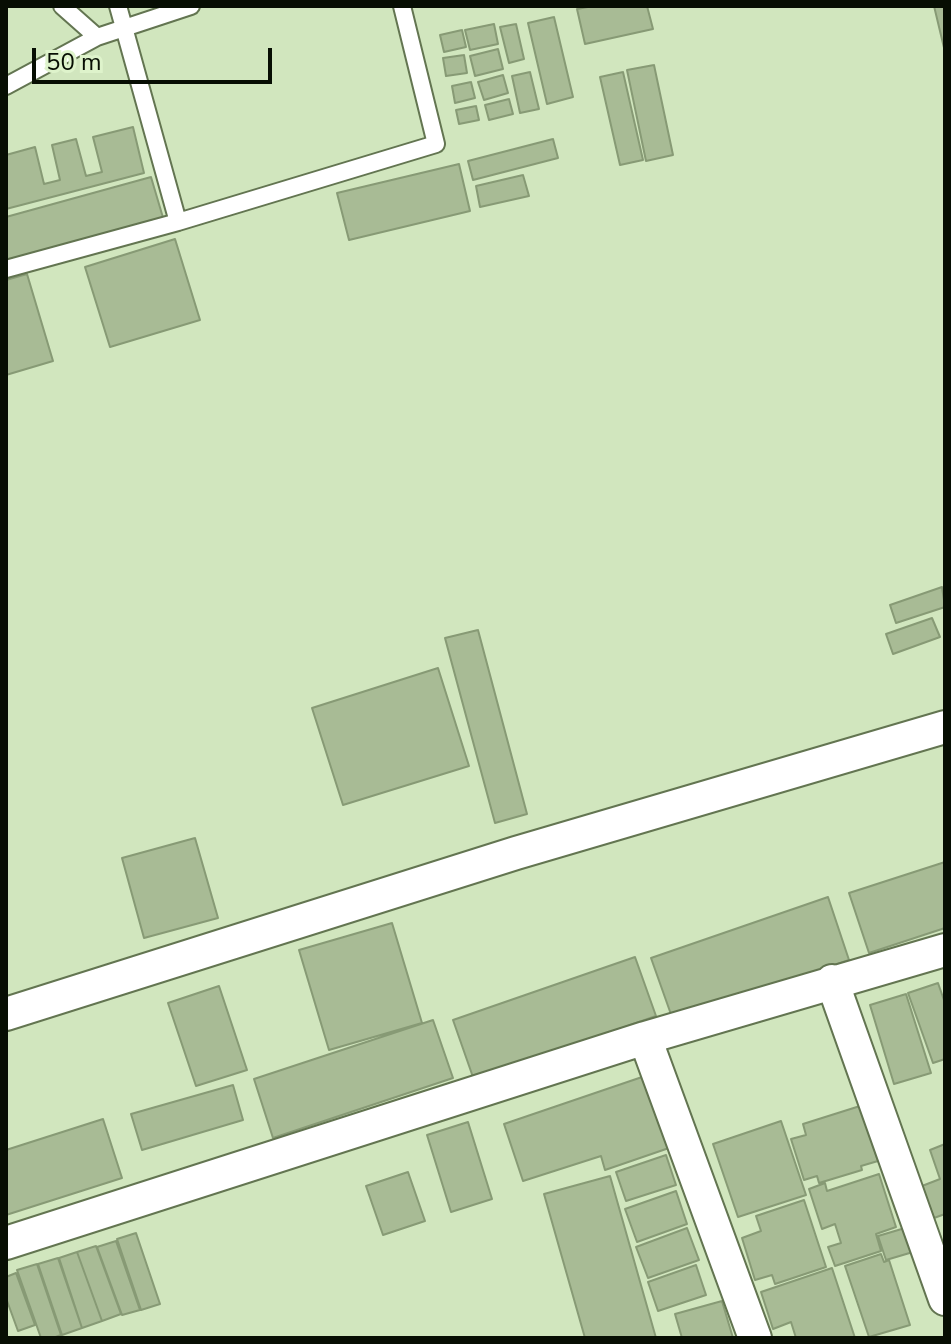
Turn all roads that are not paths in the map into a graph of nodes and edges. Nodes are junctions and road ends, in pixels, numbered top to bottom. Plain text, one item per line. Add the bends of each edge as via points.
1 (62, 6) edge
2 (118, 6) edge
3 (191, 6) edge
4 (402, 6) edge
5 (122, 27) junction
6 (97, 37) junction
7 (6, 86) edge
8 (178, 222) junction
9 (6, 269) edge
10 (945, 727) edge
11 (945, 950) edge
12 (832, 981) junction
13 (6, 1014) edge
14 (645, 1038) junction
15 (6, 1243) edge
16 (945, 1299) edge
17 (755, 1338) edge

1 - 6 lane
2 - 5 lane
3 - 5 lane
4 - 8 lane via 436,144
5 - 6 lane
5 - 8 lane
6 - 7 lane
8 - 9 lane
10 - 13 street via 516,853
11 - 12 street
12 - 14 street
12 - 16 street
14 - 15 street
14 - 17 street

